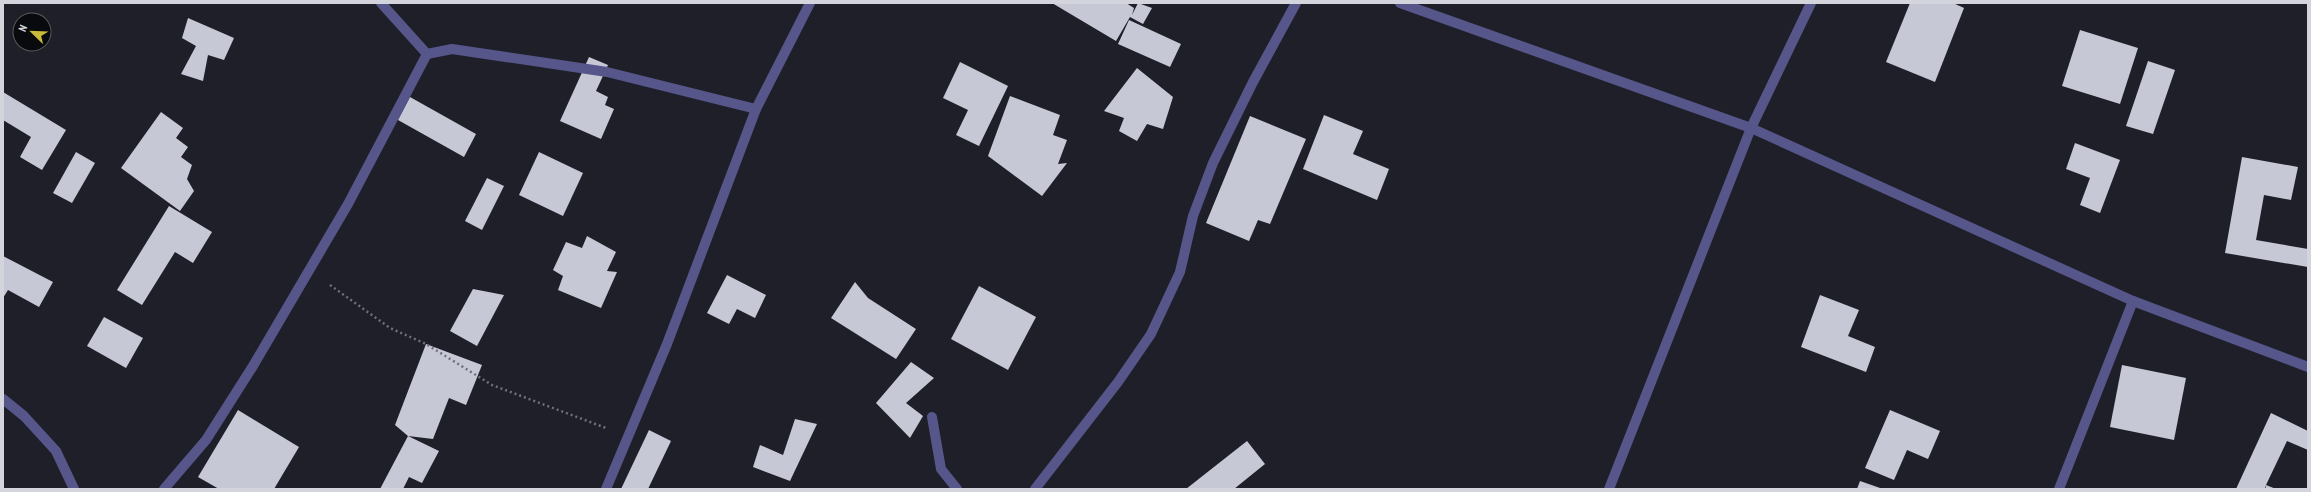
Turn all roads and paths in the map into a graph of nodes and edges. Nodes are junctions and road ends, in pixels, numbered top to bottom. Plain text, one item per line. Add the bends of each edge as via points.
1 (381, 3) edge
2 (810, 3) edge
3 (1296, 3) edge
4 (1400, 3) edge
5 (1812, 3) edge
6 (427, 54) junction
7 (756, 109) junction
8 (1751, 128) junction
9 (308, 269) junction
10 (2133, 300) junction
11 (2308, 367) edge
12 (3, 399) edge
13 (932, 417) dead end
14 (628, 437) junction
15 (74, 489) edge
16 (164, 489) edge
17 (606, 489) edge
18 (958, 489) edge
19 (1035, 489) edge
20 (1609, 489) edge
21 (2059, 489) edge

1 - 6 street
2 - 7 street
3 - 19 street via 1213,163 1194,216 1180,272 1151,334 1118,382
4 - 8 street
5 - 8 street
6 - 7 street via 452,49 607,72
6 - 9 street via 348,204
7 - 14 street via 667,344
8 - 10 street
8 - 20 street
9 - 14 path via 390,328 426,344 492,385
9 - 16 street via 253,366 206,440
10 - 11 street
10 - 21 street
12 - 15 street via 24,416 56,451
13 - 18 street via 941,469
14 - 17 street

